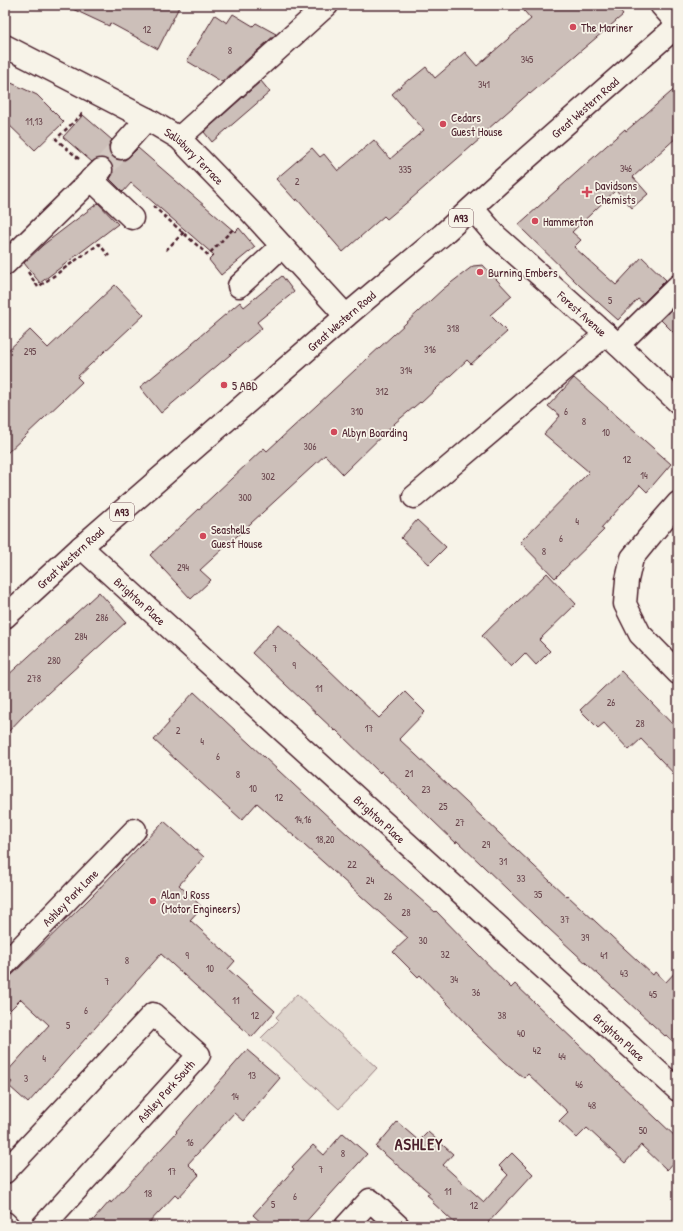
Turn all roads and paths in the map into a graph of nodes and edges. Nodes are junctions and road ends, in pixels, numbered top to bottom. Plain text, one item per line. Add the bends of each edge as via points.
1 (327, 5) edge
2 (661, 5) edge
3 (678, 24) edge
4 (5, 46) edge
5 (101, 94) junction
6 (147, 119) junction
7 (179, 138) junction
8 (121, 148) tunnel mouth
9 (96, 175) junction
10 (148, 202) dead end
11 (472, 208) junction
12 (250, 211) junction
13 (132, 218) dead end
14 (184, 232) junction
15 (282, 246) junction
16 (166, 250) dead end
17 (109, 256) dead end
18 (10, 259) edge
19 (238, 286) dead end
20 (678, 286) edge
21 (346, 316) junction
22 (612, 339) junction
23 (678, 402) edge
24 (414, 497) dead end
25 (678, 503) edge
26 (81, 547) junction
27 (5, 617) edge
28 (678, 673) edge
29 (135, 830) dead end
30 (5, 964) edge
31 (678, 1090) edge
32 (5, 1172) edge
33 (5, 1223) edge
34 (8, 1226) edge
35 (43, 1226) edge
36 (346, 1226) edge
37 (398, 1226) edge

1 - 7 street
2 - 3 street
3 - 11 street, Great Western Road / A93
4 - 5 street, Salisbury Terrace
5 - 6 street, Salisbury Terrace
5 - 9 path via 56,139
6 - 7 street, Salisbury Terrace
6 - 8 street
7 - 12 street, Salisbury Terrace
9 - 13 street
9 - 18 street
10 - 14 path
11 - 21 street, Great Western Road / A93
11 - 22 street, Forest Avenue via 496,236
12 - 14 path via 208,255
12 - 15 street, Salisbury Terrace
14 - 16 path
15 - 19 street
15 - 21 street, Salisbury Terrace
17 - 18 path via 99,244 38,287
20 - 22 street
21 - 26 street, Great Western Road / A93
22 - 23 street, Forest Avenue
22 - 24 street
25 - 28 street via 632,558 625,604 640,634
26 - 27 street, Great Western Road / A93
26 - 31 street, Brighton Place
29 - 30 street, Ashley Park Lane
32 - 35 street, Ashley Park South via 153,1014 199,1055
33 - 34 street
36 - 37 street via 370,1200

